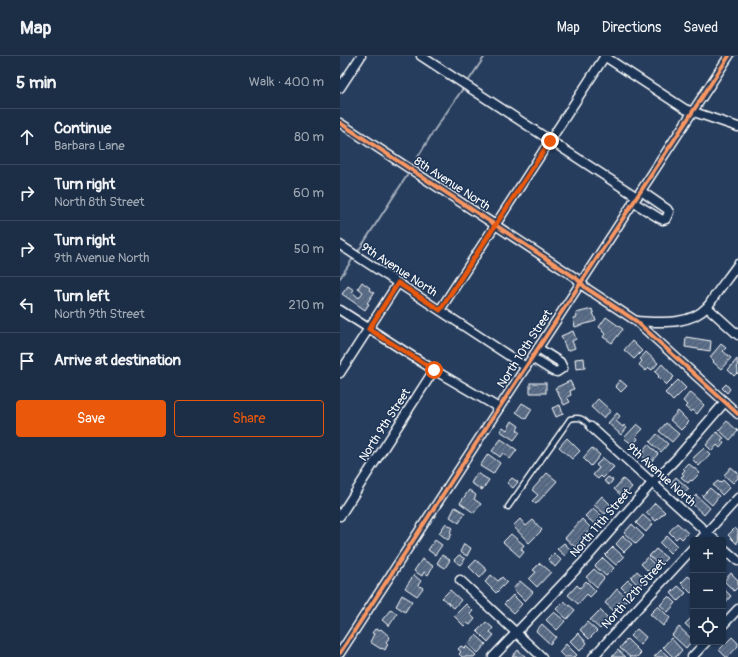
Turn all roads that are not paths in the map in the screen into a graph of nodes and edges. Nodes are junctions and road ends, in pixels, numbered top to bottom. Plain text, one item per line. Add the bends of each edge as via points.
1 (361, 56) edge
2 (421, 56) edge
3 (604, 56) edge
4 (729, 56) edge
5 (340, 88) edge
6 (692, 112) junction
7 (340, 123) edge
8 (738, 128) edge
9 (550, 141) junction
10 (637, 197) junction
11 (496, 225) junction
12 (340, 245) edge
13 (738, 264) edge
14 (581, 282) junction
15 (398, 283) junction
16 (707, 307) junction
17 (340, 310) edge
18 (440, 310) junction
19 (636, 321) junction
20 (369, 329) junction
21 (738, 335) edge
22 (538, 348) junction
23 (532, 358) junction
24 (526, 367) junction
25 (434, 370) junction
26 (340, 373) edge
27 (725, 402) junction
28 (499, 408) junction
29 (738, 414) edge
30 (591, 427) joint
31 (652, 483) junction
32 (738, 498) edge
33 (508, 507) dead end
34 (341, 514) edge
35 (707, 533) junction
36 (703, 537) edge
37 (712, 537) edge
38 (690, 551) edge
39 (726, 551) edge
40 (738, 561) edge
41 (460, 580) dead end
42 (738, 609) edge
43 (726, 622) edge
44 (517, 633) junction
45 (703, 645) edge
46 (340, 653) edge
47 (493, 657) edge
48 (542, 657) edge
49 (593, 657) edge
50 (692, 657) edge

1 - 5 street
2 - 9 street
3 - 6 street
3 - 9 street
4 - 6 street, North 10th Street
6 - 8 street
6 - 10 street, North 10th Street
7 - 11 street, 8th Avenue North
9 - 10 street
9 - 11 street
10 - 14 street, North 10th Street
11 - 14 street, 8th Avenue North
11 - 18 street
12 - 15 street, 9th Avenue North
13 - 16 street
14 - 19 street, 8th Avenue North via 586,288
14 - 22 street, North 10th Street
15 - 18 street, 9th Avenue North
15 - 20 street
16 - 19 street via 679,321
16 - 21 street
17 - 20 street
18 - 24 street, 9th Avenue North
19 - 27 street, 8th Avenue North
20 - 25 street
20 - 26 street
22 - 23 street, North 10th Street
22 - 23 street via 560,362 563,368 557,372 553,371
23 - 24 street, North 10th Street
24 - 28 street, North 10th Street
25 - 28 street
25 - 34 street, North 9th Street
27 - 29 street, 8th Avenue North
27 - 31 street, North 11th Street
28 - 46 street, North 10th Street
30 - 31 street, 9th Avenue North
30 - 33 lane via 584,420 570,419
31 - 35 street, 9th Avenue North
31 - 44 street, North 11th Street
32 - 35 street
35 - 36 street
35 - 37 street, 9th Avenue North
38 - 49 street, North 12th Street
39 - 40 street
41 - 44 street
42 - 43 street
44 - 47 street, North 11th Street
44 - 48 street
45 - 50 street

